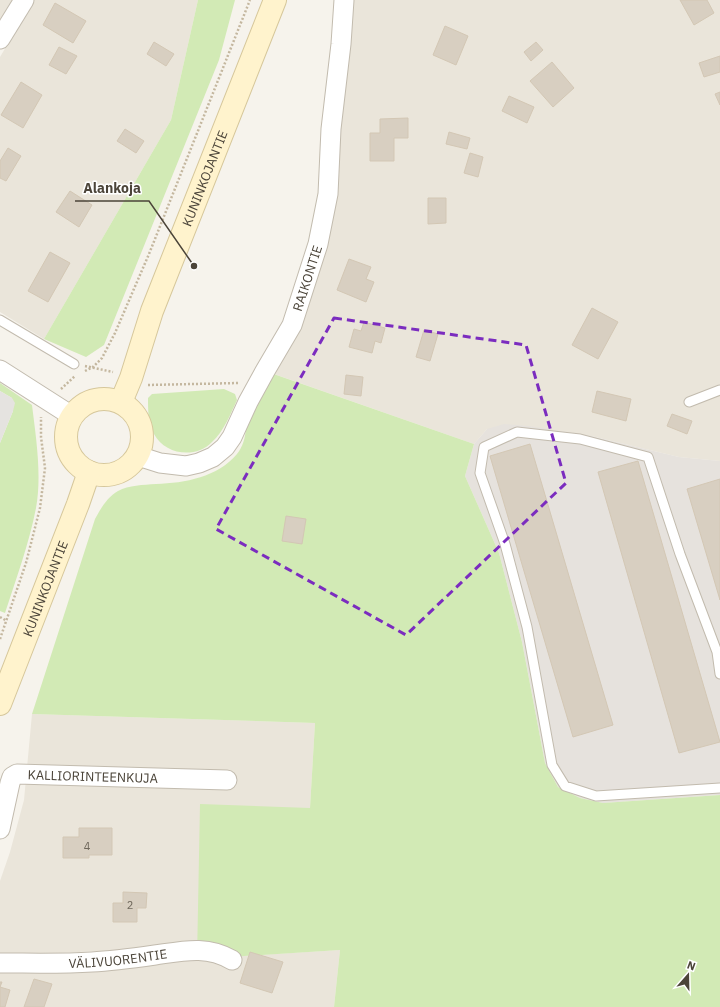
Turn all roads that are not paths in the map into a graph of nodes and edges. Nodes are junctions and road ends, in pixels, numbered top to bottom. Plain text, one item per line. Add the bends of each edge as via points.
1 (24, 0) edge
2 (274, 0) edge
3 (344, 0) edge
4 (0, 39) edge
5 (0, 320) edge
6 (74, 364) road end
7 (0, 370) edge
8 (720, 390) edge
9 (121, 402) junction
10 (689, 402) dead end
11 (72, 416) junction
12 (138, 456) junction
13 (89, 472) junction
14 (720, 674) edge
15 (0, 704) edge
16 (227, 780) dead end
17 (720, 788) edge
18 (0, 829) edge
19 (232, 960) dead end
20 (0, 963) edge

1 - 4 street
2 - 9 main road, KUNINKOJANTIE via 152,311
3 - 12 street, RAIKONTIE via 331,129 328,194 318,244 292,325 225,447 199,463 181,466
5 - 6 lane
7 - 11 street
8 - 10 lane
9 - 11 main road via 99,398 79,407
9 - 12 main road via 132,409 143,432
11 - 13 main road via 66,428 66,442 70,454 78,465
12 - 13 main road via 131,465 111,475
13 - 15 main road, KUNINKOJANTIE
14 - 17 lane via 716,652 648,457 580,439 517,432 484,447 480,473 505,544 527,627 552,765 565,786 596,796
16 - 18 street, KALLIORINTEENKUJA via 17,774 12,777 10,783
19 - 20 street, VÄLIVUORENTIE via 223,954 186,950 91,962

